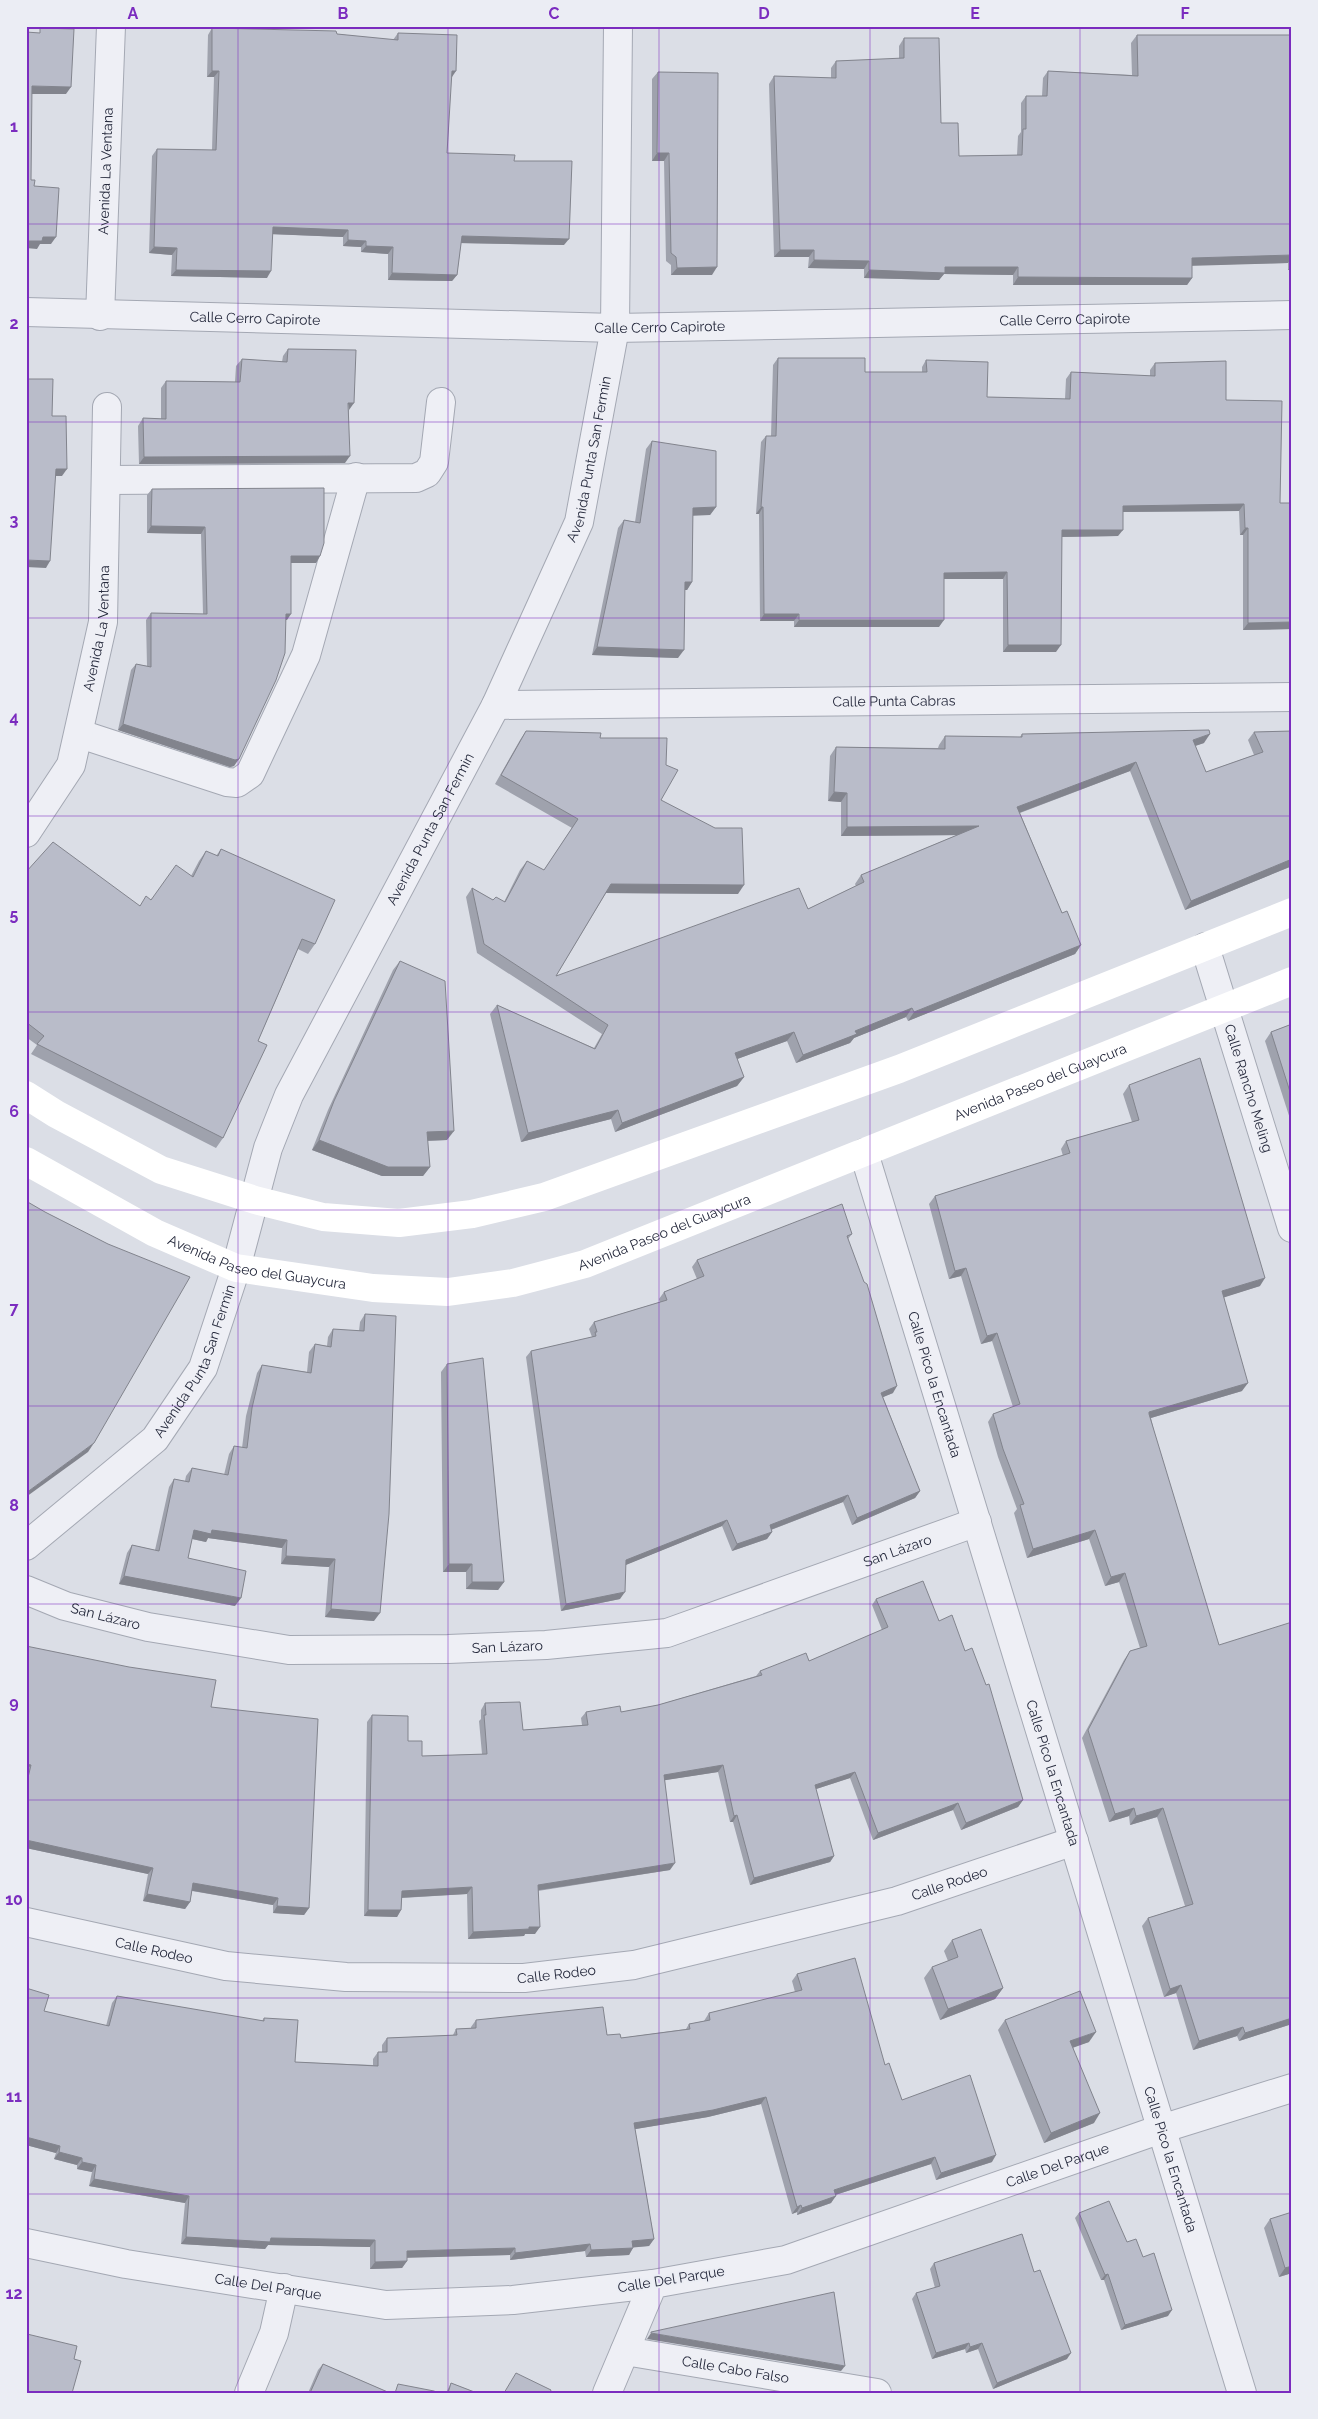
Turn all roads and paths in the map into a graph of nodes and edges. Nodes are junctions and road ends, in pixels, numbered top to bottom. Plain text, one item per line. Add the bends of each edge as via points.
1 (111, 26) edge
2 (618, 26) edge
3 (26, 312) edge
4 (1292, 315) edge
5 (100, 316) junction
6 (615, 328) junction
7 (442, 402) dead end
8 (107, 407) dead end
9 (356, 478) junction
10 (106, 480) junction
11 (1292, 697) edge
12 (496, 705) junction
13 (80, 734) junction
14 (26, 833) edge
15 (1292, 912) edge
16 (1205, 947) junction
17 (1292, 981) edge
18 (1223, 1009) junction
19 (26, 1096) edge
20 (864, 1153) junction
21 (26, 1161) edge
22 (255, 1200) junction
23 (1292, 1228) edge
24 (236, 1268) junction
25 (977, 1522) junction
26 (26, 1546) edge
27 (26, 1590) edge
28 (1074, 1841) junction
29 (26, 1922) edge
30 (1292, 2088) edge
31 (1161, 2129) junction
32 (26, 2244) edge
33 (653, 2284) junction
34 (284, 2288) junction
35 (625, 2351) junction
36 (249, 2393) edge
37 (607, 2393) edge
38 (877, 2393) edge
39 (1242, 2393) edge

1 - 5 street, Avenida La Ventana
2 - 6 street, Avenida Punta San Fermin
3 - 5 street, Calle Cerro Capirote
4 - 6 street, Calle Cerro Capirote
5 - 6 street, Calle Cerro Capirote
6 - 12 street, Avenida Punta San Fermin via 579,522
7 - 9 street via 434,462 427,472 416,478
8 - 10 street, Avenida La Ventana
9 - 10 street
9 - 13 street via 306,655 250,774 237,783 227,782
10 - 13 street, Avenida La Ventana via 103,622
11 - 12 street, Calle Punta Cabras
12 - 22 street, Avenida Punta San Fermin via 289,1095 268,1148
13 - 14 street, Avenida La Ventana via 72,765
15 - 16 main road
16 - 18 street, Calle Rancho Meling
16 - 22 main road via 899,1069 544,1197 472,1214 399,1223 323,1217
17 - 18 main road, Avenida Paseo del Guaycura
18 - 20 main road, Avenida Paseo del Guaycura
18 - 23 street, Calle Rancho Meling
19 - 22 main road via 161,1170
20 - 24 main road, Avenida Paseo del Guaycura via 585,1264 512,1283 448,1292 372,1288
20 - 25 street, Calle Pico la Encantada
21 - 24 main road, Avenida Paseo del Guaycura via 155,1232
22 - 24 street, Avenida Punta San Fermin
24 - 26 street, Avenida Punta San Fermin via 203,1368 155,1439
25 - 27 street, San Lázaro via 668,1633 546,1645 288,1650 148,1627 65,1606
25 - 28 street, Calle Pico la Encantada
28 - 29 street, Calle Rodeo via 897,1901 634,1965 524,1978 346,1977 226,1966
28 - 31 street, Calle Pico la Encantada
30 - 31 street, Calle Del Parque
31 - 33 street, Calle Del Parque via 786,2260
31 - 39 street, Calle Pico la Encantada
32 - 34 street, Calle Del Parque via 126,2264
33 - 34 street, Calle Del Parque via 513,2300 386,2305
33 - 35 street
34 - 36 street via 274,2333
35 - 37 street
35 - 38 street, Calle Cabo Falso

